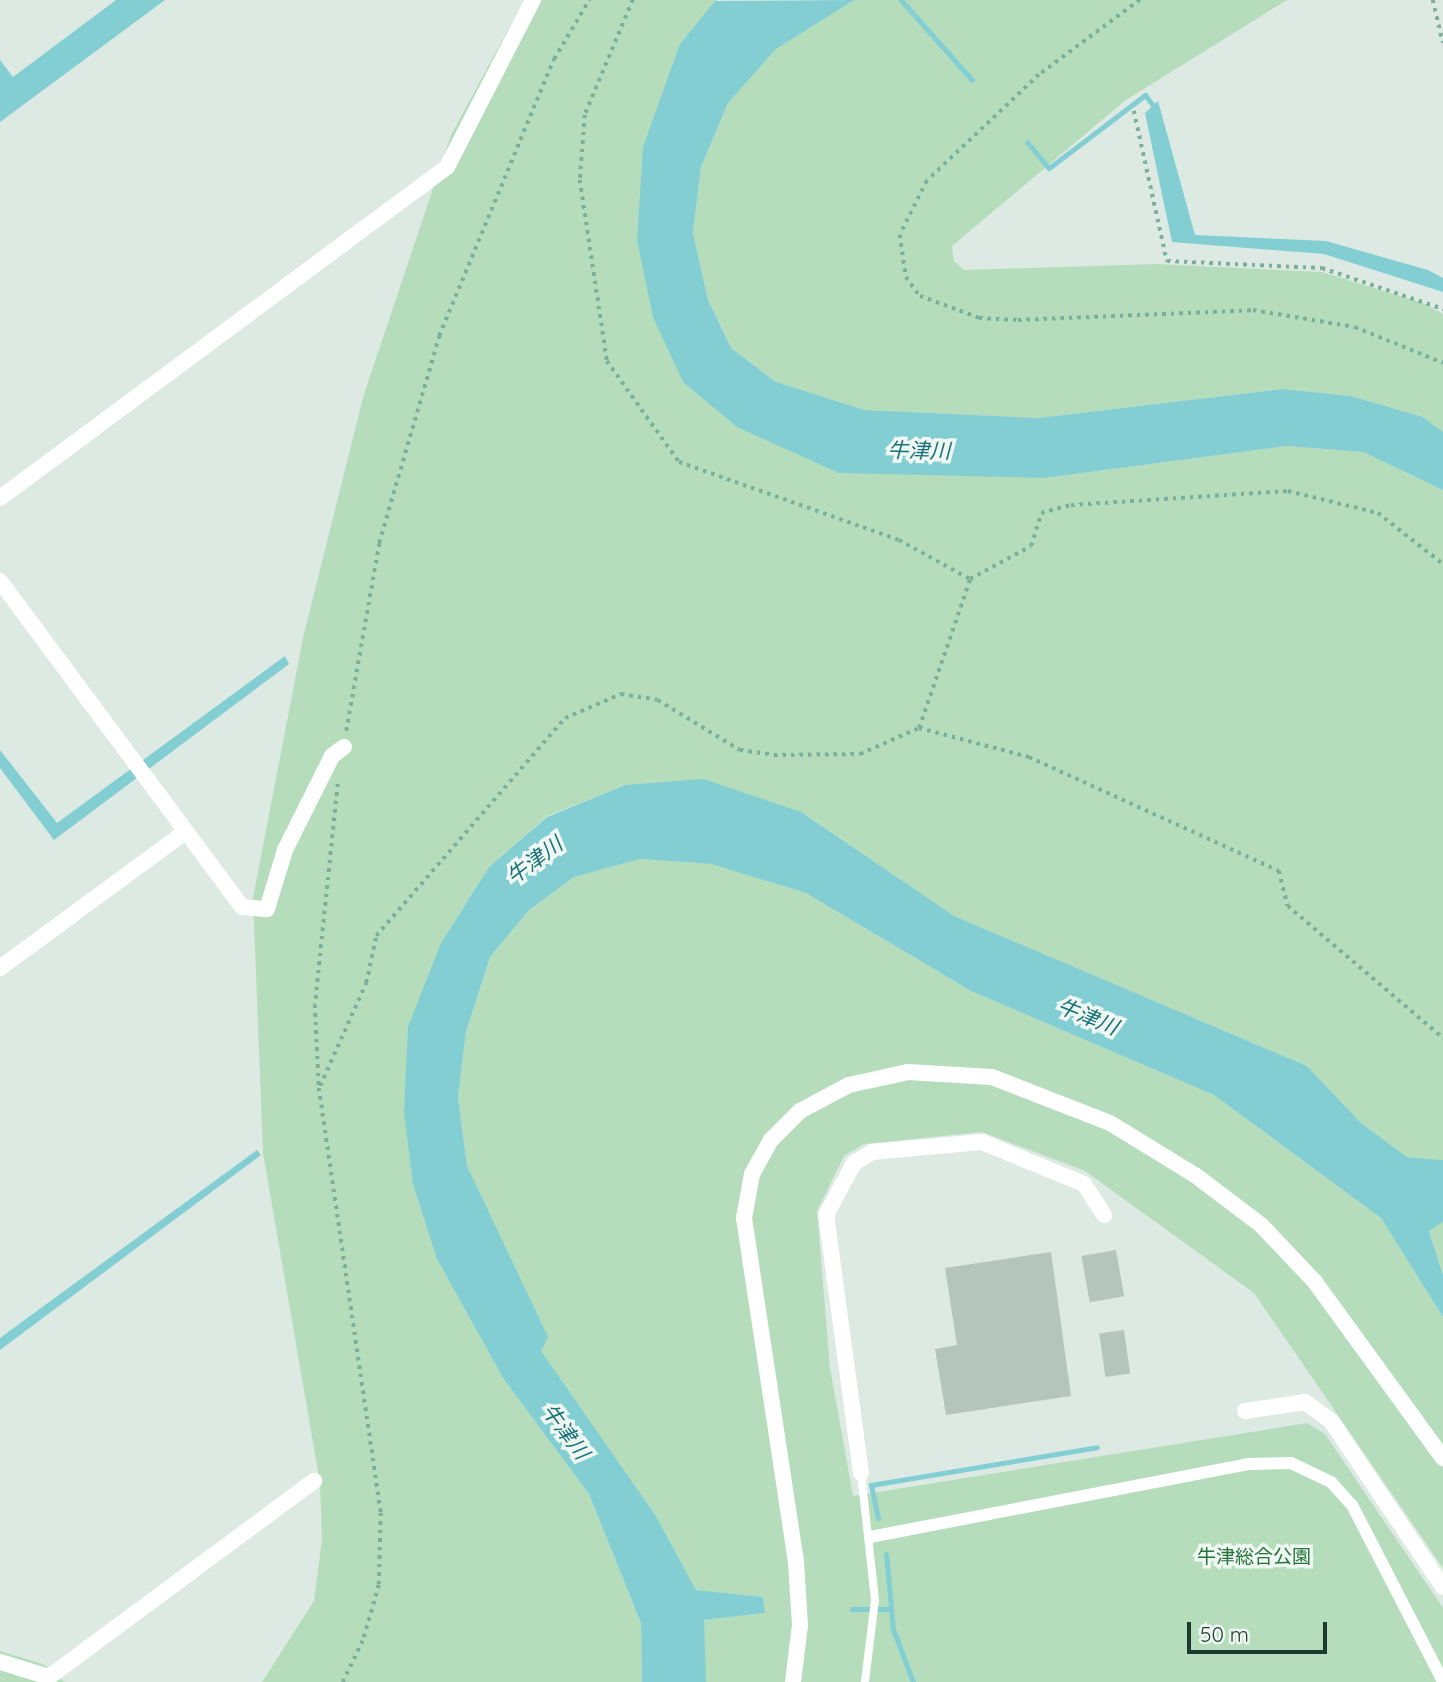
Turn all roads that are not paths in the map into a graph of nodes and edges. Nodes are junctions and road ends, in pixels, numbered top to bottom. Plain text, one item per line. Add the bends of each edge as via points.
1 (533, 0) edge
2 (0, 498) edge
3 (0, 581) edge
4 (344, 747) road end
5 (184, 833) junction
6 (0, 968) edge
7 (1104, 1215) dead end
8 (1245, 1411) dead end
9 (1443, 1458) edge
10 (861, 1473) joint
11 (314, 1481) dead end
12 (870, 1537) junction
13 (1443, 1587) edge
14 (0, 1662) edge
15 (1443, 1681) edge
16 (793, 1682) edge
17 (865, 1682) edge

1 - 2 street via 447,167
3 - 5 street
4 - 5 street via 332,756 285,850 267,909 242,907
5 - 6 street
7 - 10 street via 1084,1184 982,1142 872,1152 854,1163 826,1215
8 - 13 street via 1305,1402 1331,1421
9 - 16 street via 1315,1282 1261,1225 1195,1175 1110,1123 992,1077 908,1072 849,1084 800,1111 771,1140 752,1174 744,1218 796,1562 800,1625
10 - 12 lane
11 - 14 street via 49,1677
12 - 15 street via 1248,1464 1291,1463 1331,1482 1352,1506
12 - 17 lane via 876,1600

